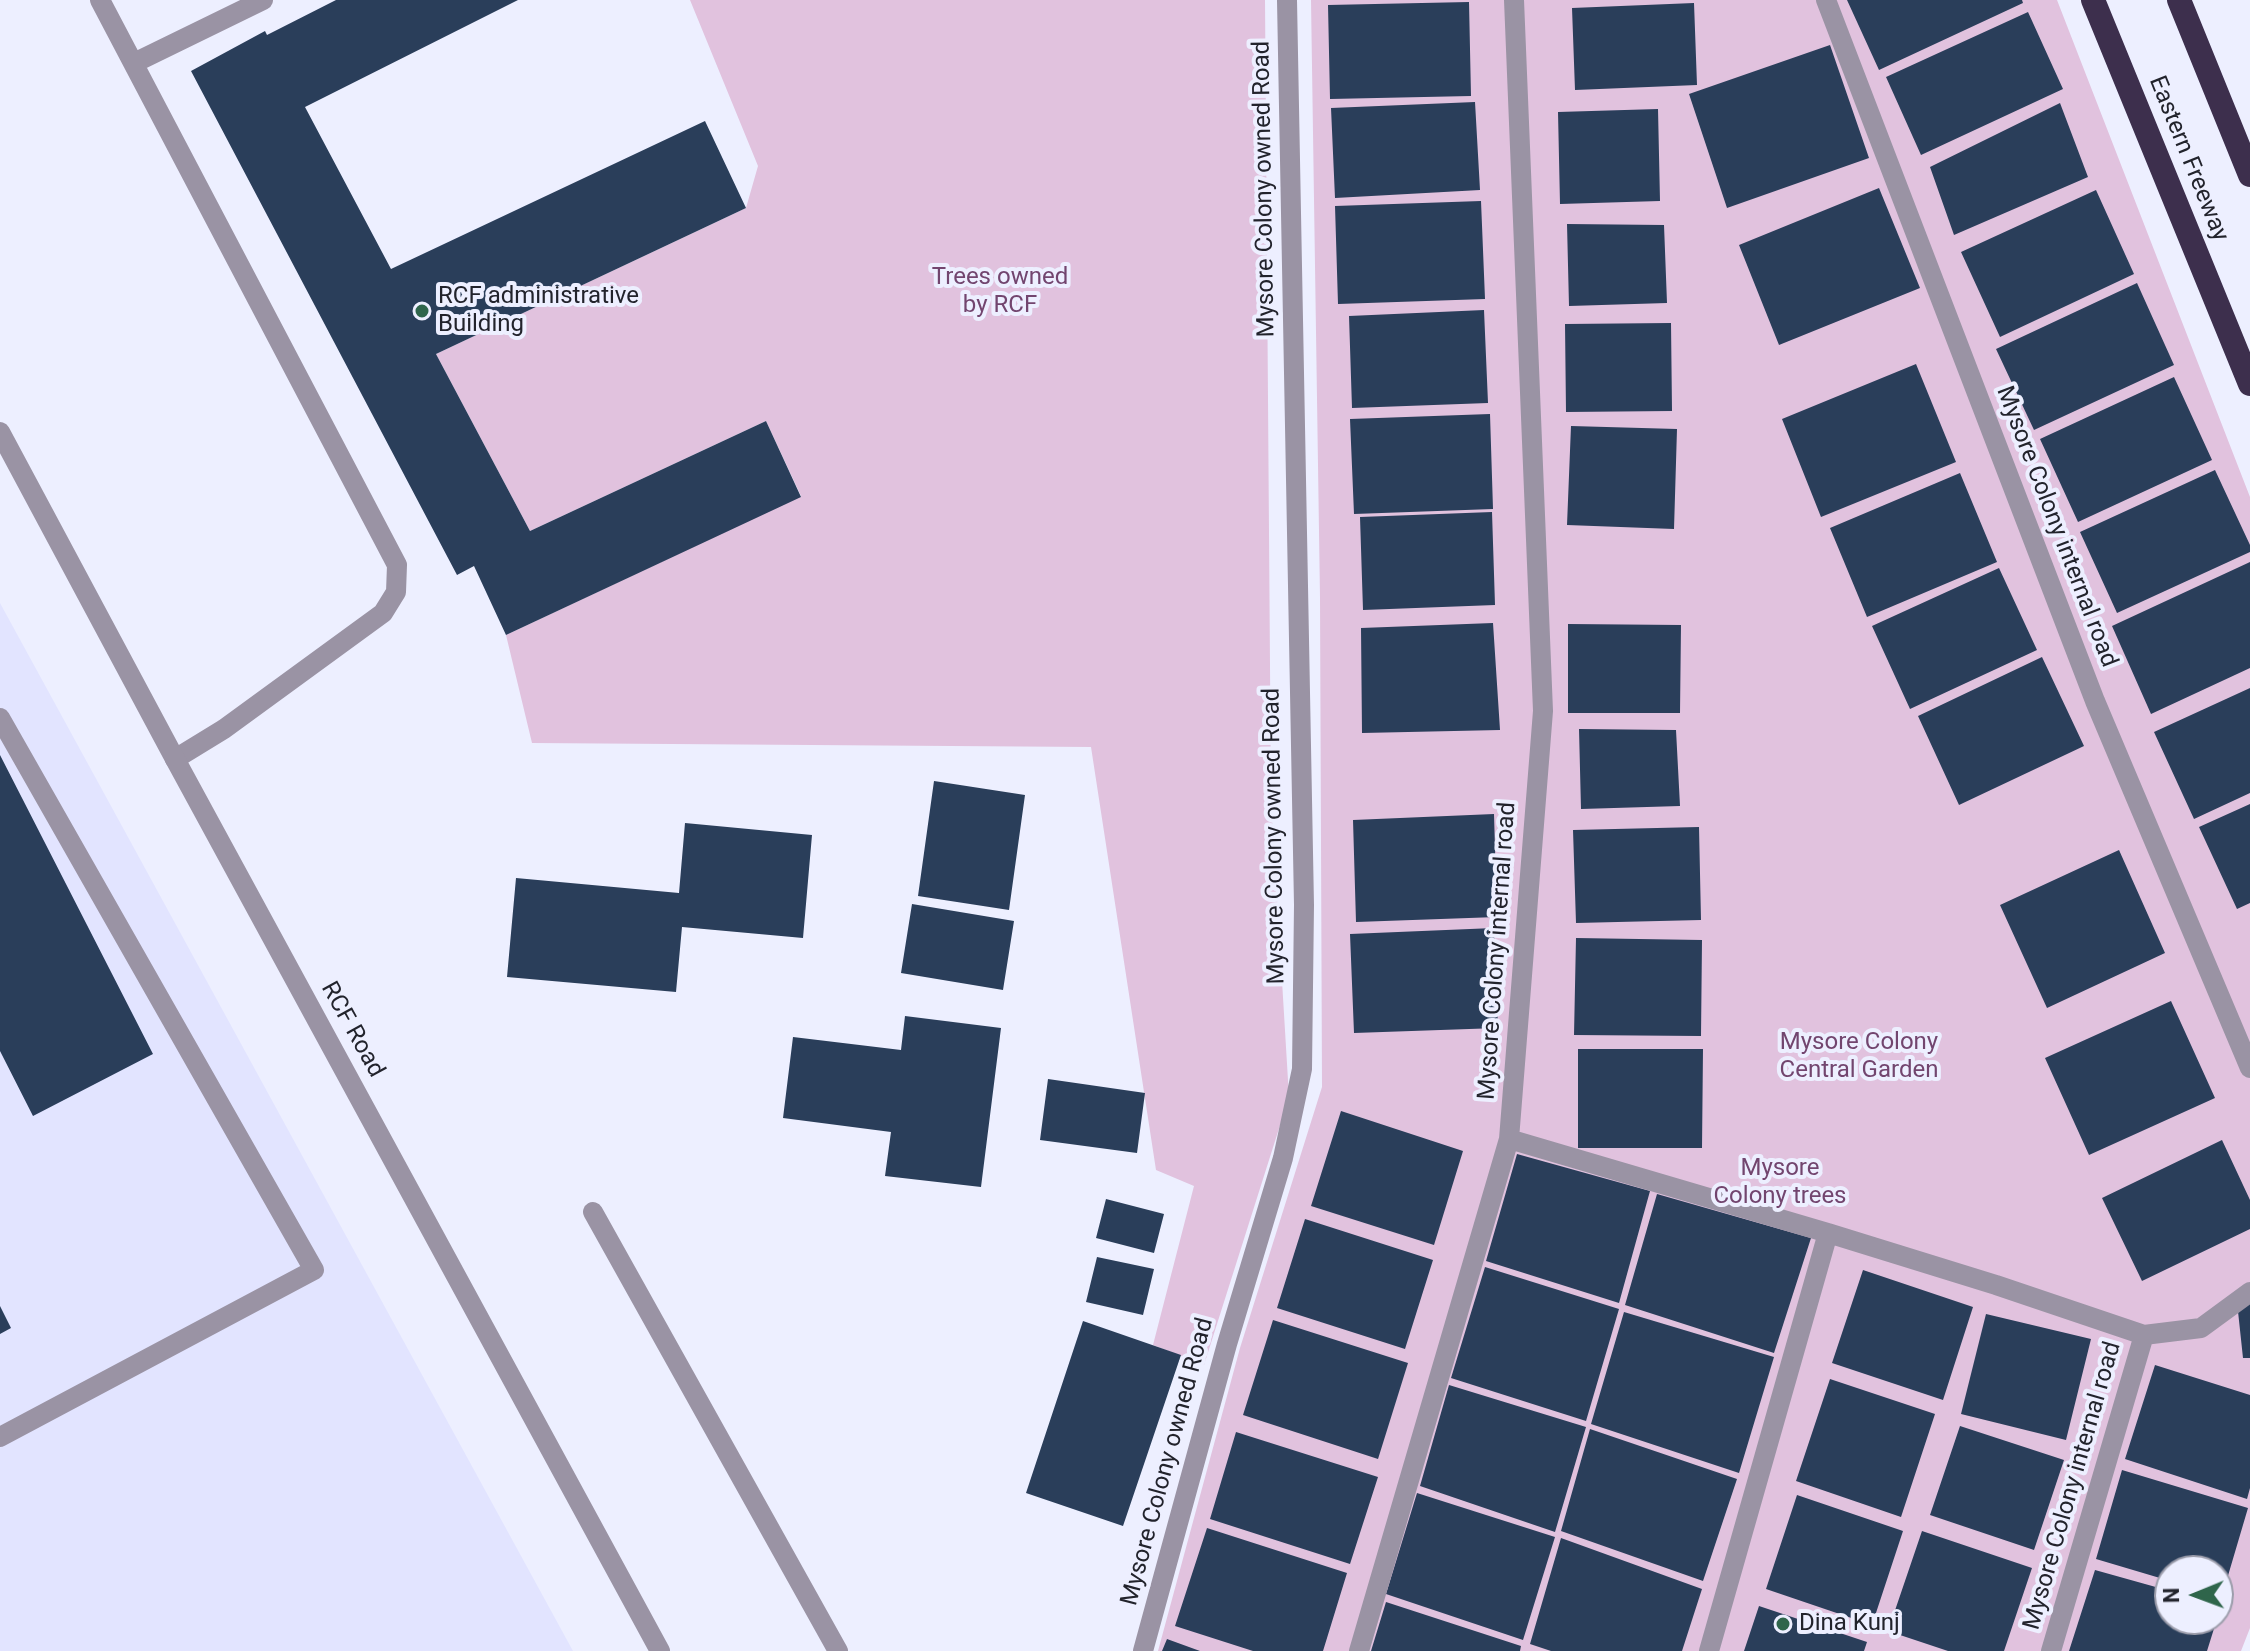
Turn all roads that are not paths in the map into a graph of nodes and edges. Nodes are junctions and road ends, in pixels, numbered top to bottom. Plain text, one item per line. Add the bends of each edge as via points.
1 (100, 0) edge
2 (263, 0) edge
3 (1287, 0) edge
4 (1514, 0) edge
5 (1826, 0) edge
6 (2093, 0) edge
7 (2179, 0) edge
8 (134, 63) junction
9 (2250, 175) edge
10 (2250, 384) edge
11 (0, 432) edge
12 (0, 718) edge
13 (175, 759) junction
14 (2250, 1068) edge
15 (1509, 1139) junction
16 (593, 1212) dead end
17 (1828, 1233) junction
18 (2250, 1292) edge
19 (2144, 1335) junction
20 (0, 1437) edge
21 (660, 1651) edge
22 (838, 1651) edge
23 (1143, 1651) edge
24 (1359, 1651) edge
25 (1709, 1651) edge
26 (2051, 1651) edge

1 - 8 street
2 - 8 street
3 - 23 street, Mysore Colony owned Road via 1304,905 1302,1069 1283,1158
4 - 15 street, Mysore Colony internal road via 1543,711
5 - 14 street, Mysore Colony internal road via 2095,701
6 - 10 highway, Eastern Freeway
7 - 9 highway
8 - 13 street via 397,565 396,592 383,613
11 - 13 street, RCF Road
12 - 20 street via 314,1270
13 - 21 street, RCF Road
15 - 17 street, Mysore Colony internal road
15 - 24 street, Mysore Colony internal road
16 - 22 street
17 - 19 street, Mysore Colony internal road
17 - 25 street
18 - 19 street, Mysore Colony internal road via 2201,1328
19 - 26 street, Mysore Colony internal road

